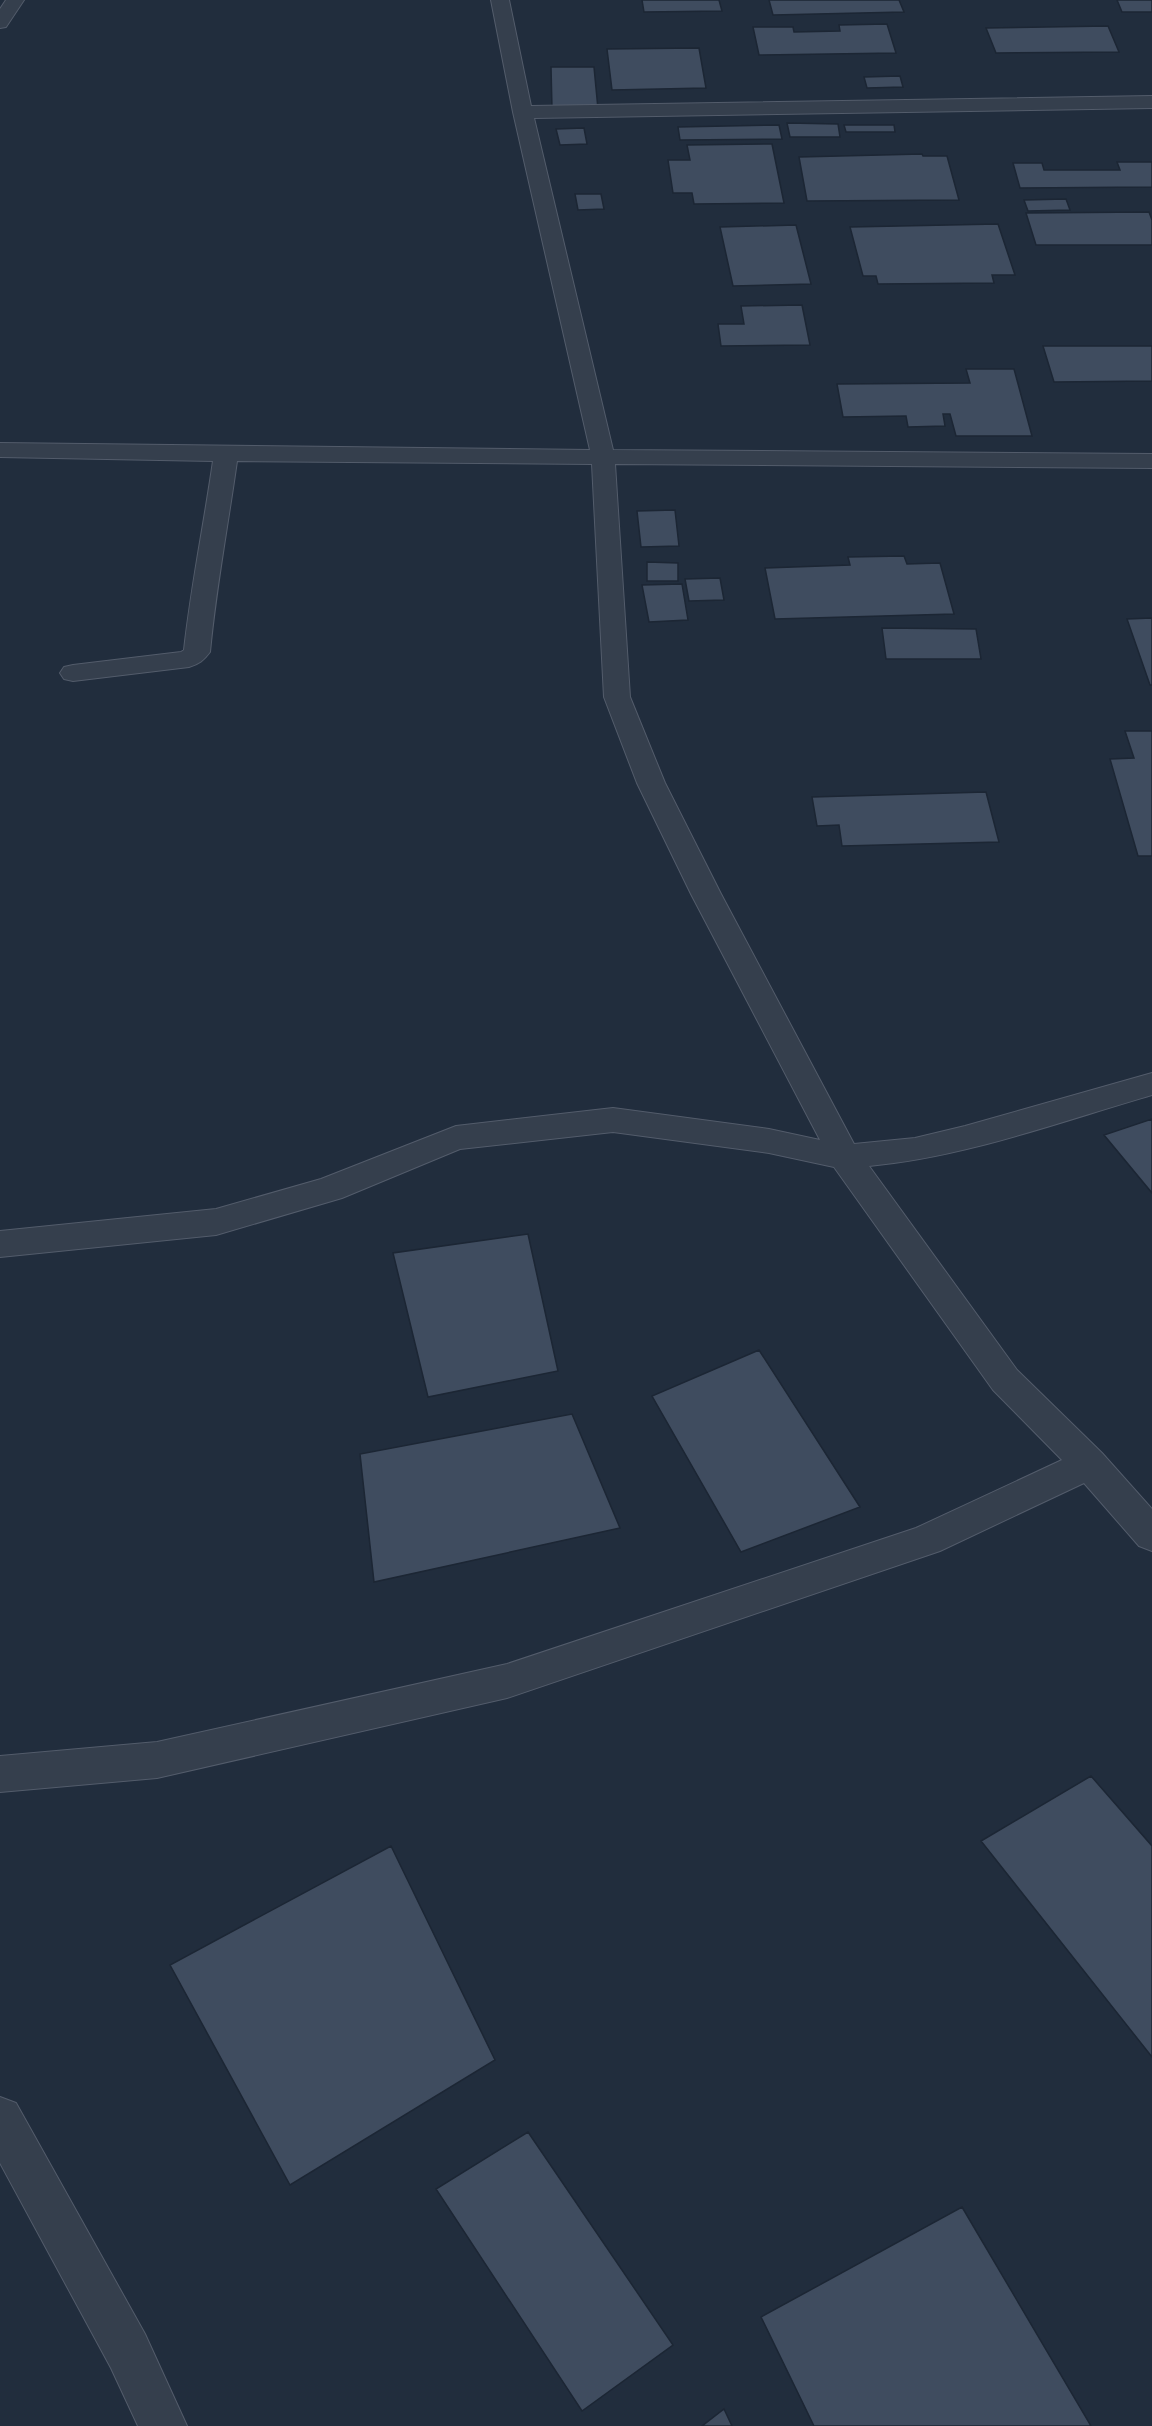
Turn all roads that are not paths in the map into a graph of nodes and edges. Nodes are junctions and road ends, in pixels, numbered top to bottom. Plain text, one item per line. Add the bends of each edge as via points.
1 (15, 0) edge
2 (500, 0) edge
3 (0, 23) edge
4 (1152, 102) edge
5 (523, 112) junction
6 (0, 450) edge
7 (226, 454) junction
8 (603, 456) junction
9 (1152, 461) edge
10 (73, 673) dead end
11 (1152, 1084) edge
12 (845, 1157) junction
13 (0, 1244) edge
14 (1089, 1464) junction
15 (1152, 1535) edge
16 (0, 1774) edge
17 (0, 2119) edge
18 (164, 2426) edge

1 - 3 street
2 - 5 street
4 - 5 street
5 - 8 street
6 - 7 street
7 - 8 street
7 - 10 street via 197,652 189,659
8 - 9 street
8 - 12 street via 617,698 651,783 706,894
11 - 12 street via 915,1150
12 - 13 street via 769,1141 613,1120 456,1138 330,1189 216,1222
12 - 14 street via 1005,1380
14 - 15 street
14 - 16 street via 927,1540 507,1681 157,1760
17 - 18 street via 128,2351

